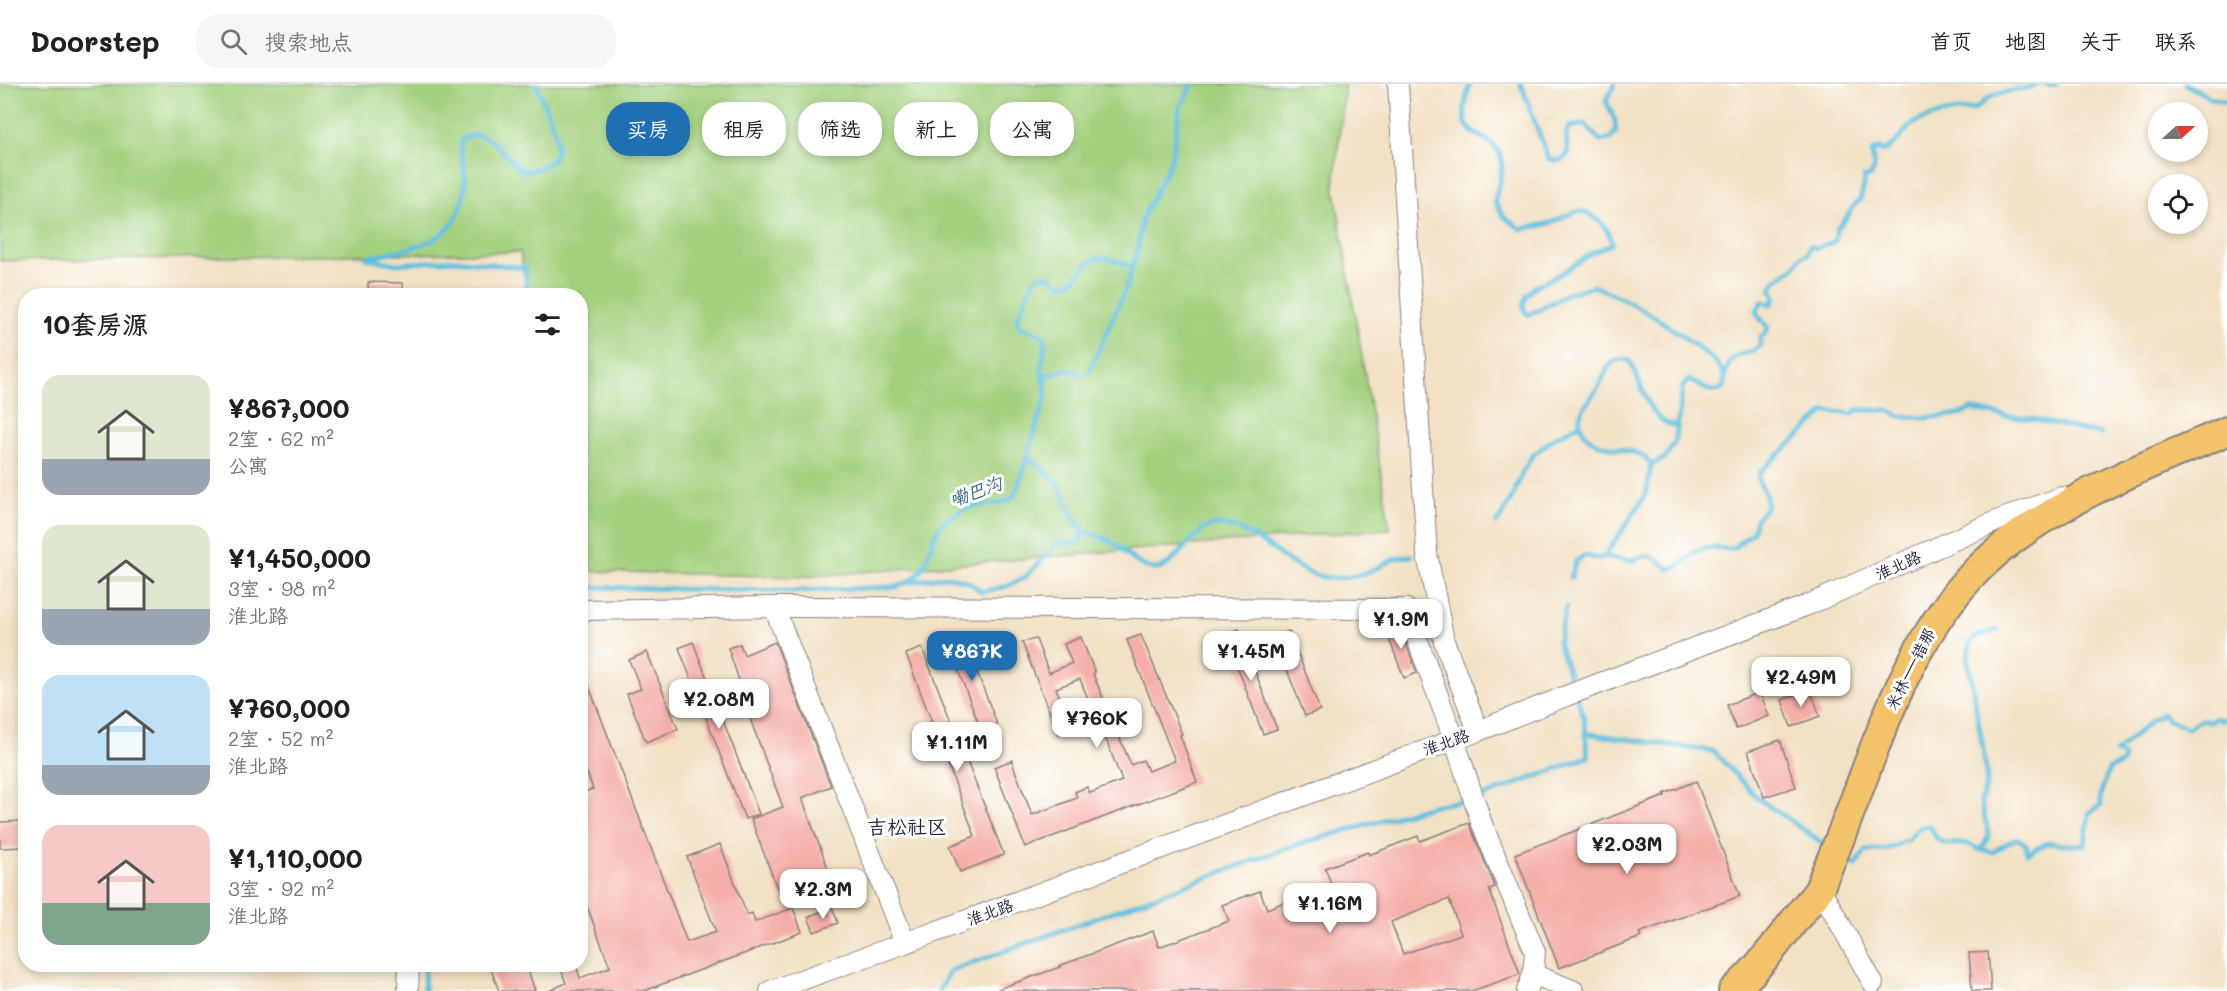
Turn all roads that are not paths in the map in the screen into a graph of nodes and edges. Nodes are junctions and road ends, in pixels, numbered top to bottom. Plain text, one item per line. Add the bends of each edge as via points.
1 (1398, 84) edge
2 (2227, 431) edge
3 (2115, 478) junction
4 (774, 607) junction
5 (588, 610) edge
6 (1479, 731) junction
7 (1454, 739) junction
8 (1820, 888) junction
9 (905, 943) junction
10 (409, 972) edge
11 (1530, 983) edge
12 (1873, 983) dead end
13 (408, 991) edge
14 (770, 991) edge
15 (1574, 991) edge
16 (1733, 991) edge

1 - 6 street via 1426,554 1444,641
2 - 3 highway, 米林—错那
3 - 6 street, 淮北路 via 1999,520 1808,605
3 - 8 highway, 米林—错那 via 2039,521 1997,551 1937,618 1915,654 1886,717
4 - 5 street
4 - 7 street via 1407,609
4 - 9 street
6 - 7 street, 淮北路
7 - 9 street, 淮北路
7 - 11 street via 1482,824 1535,952
8 - 12 street
8 - 16 highway, 米林—错那
9 - 14 street, 淮北路
10 - 13 street
11 - 15 street

